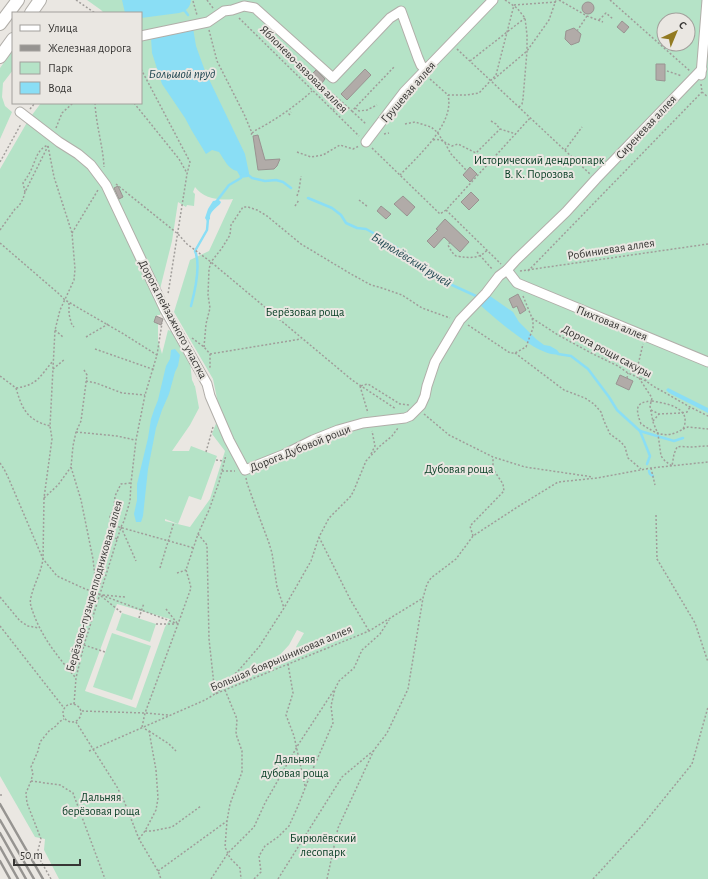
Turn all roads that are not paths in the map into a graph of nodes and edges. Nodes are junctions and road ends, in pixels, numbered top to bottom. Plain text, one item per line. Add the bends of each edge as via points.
1 (18, 0) edge
2 (40, 0) edge
3 (493, 0) edge
4 (707, 0) edge
5 (32, 12) edge
6 (2, 20) edge
7 (142, 36) edge
8 (12, 40) edge
9 (0, 58) edge
10 (424, 72) junction
11 (702, 74) edge
12 (23, 114) road end
13 (366, 142) road end
14 (516, 260) junction
15 (503, 273) junction
16 (517, 283) junction
17 (708, 362) edge
18 (407, 417) joint
19 (245, 470) joint

1 - 6 main road
2 - 5 main road
3 - 10 lane, Грушевая аллея via 454,46
4 - 11 lane
7 - 10 lane via 208,22 224,11 244,6 255,8 333,78 390,18 401,11
8 - 9 main road
10 - 13 lane, Грушевая аллея via 404,92
11 - 14 lane, Сиреневая аллея
12 - 19 lane, Дорога пейзажного участка via 50,142 78,154 91,165 106,185 165,310 207,384 229,440
14 - 15 lane, Сиреневая аллея
14 - 16 lane
15 - 16 lane
15 - 18 lane, Сиреневая аллея via 460,320 435,362 425,396 417,409
16 - 17 lane, Пихтовая аллея
18 - 19 lane, Дорога Дубовой рощи via 363,423 338,430

